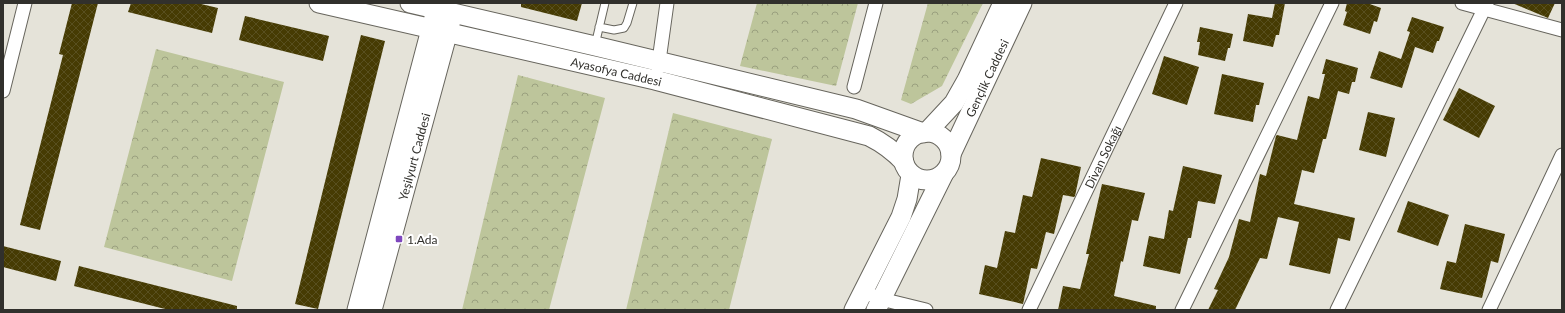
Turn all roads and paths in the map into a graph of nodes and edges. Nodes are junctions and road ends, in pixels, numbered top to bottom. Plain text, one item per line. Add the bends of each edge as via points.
1 (24, 3) edge
2 (319, 3) edge
3 (410, 3) edge
4 (604, 3) edge
5 (633, 3) edge
6 (667, 3) edge
7 (876, 3) edge
8 (1003, 3) edge
9 (1022, 3) edge
10 (1176, 3) edge
11 (1332, 3) edge
12 (1462, 3) edge
13 (1485, 6) edge
14 (446, 7) edge
15 (599, 27) junction
16 (1562, 30) edge
17 (439, 31) junction
18 (595, 46) junction
19 (659, 61) junction
20 (655, 80) junction
21 (854, 87) dead end
22 (3, 91) edge
23 (925, 132) junction
24 (951, 154) junction
25 (1562, 155) edge
26 (907, 168) junction
27 (943, 174) junction
28 (862, 291) junction
29 (878, 305) edge
30 (357, 310) edge
31 (372, 310) edge
32 (854, 310) edge
33 (926, 310) edge
34 (1029, 310) edge
35 (1182, 310) edge
36 (1337, 310) edge
37 (1489, 310) edge

1 - 22 street
2 - 17 main road, Ayasofya Caddesi
3 - 14 main road, Ayasofya Caddesi
4 - 15 lane
5 - 15 lane via 624,28 614,30
6 - 19 street
7 - 21 street
8 - 23 main road, Gençlik Caddesi via 954,103
9 - 24 main road, Gençlik Caddesi
10 - 34 street, Divan Sokağı
11 - 35 street
12 - 13 street
13 - 16 street
13 - 36 street
14 - 17 main road, Yeşilyurt Caddesi
14 - 18 main road, Ayasofya Caddesi
15 - 18 lane
17 - 20 main road, Ayasofya Caddesi
17 - 30 main road, Yeşilyurt Caddesi
17 - 31 main road, Yeşilyurt Caddesi
18 - 19 main road, Ayasofya Caddesi
19 - 20 street
19 - 23 main road, Ayasofya Caddesi via 856,109
20 - 26 main road, Ayasofya Caddesi via 868,136 895,151
23 - 24 main road via 938,135 945,140
23 - 26 main road via 916,135 905,146 903,154
24 - 27 main road via 951,162
25 - 37 street
26 - 27 main road via 919,179 936,179
26 - 28 main road via 907,198 901,217
27 - 29 main road
28 - 29 street
28 - 32 main road
29 - 33 street

